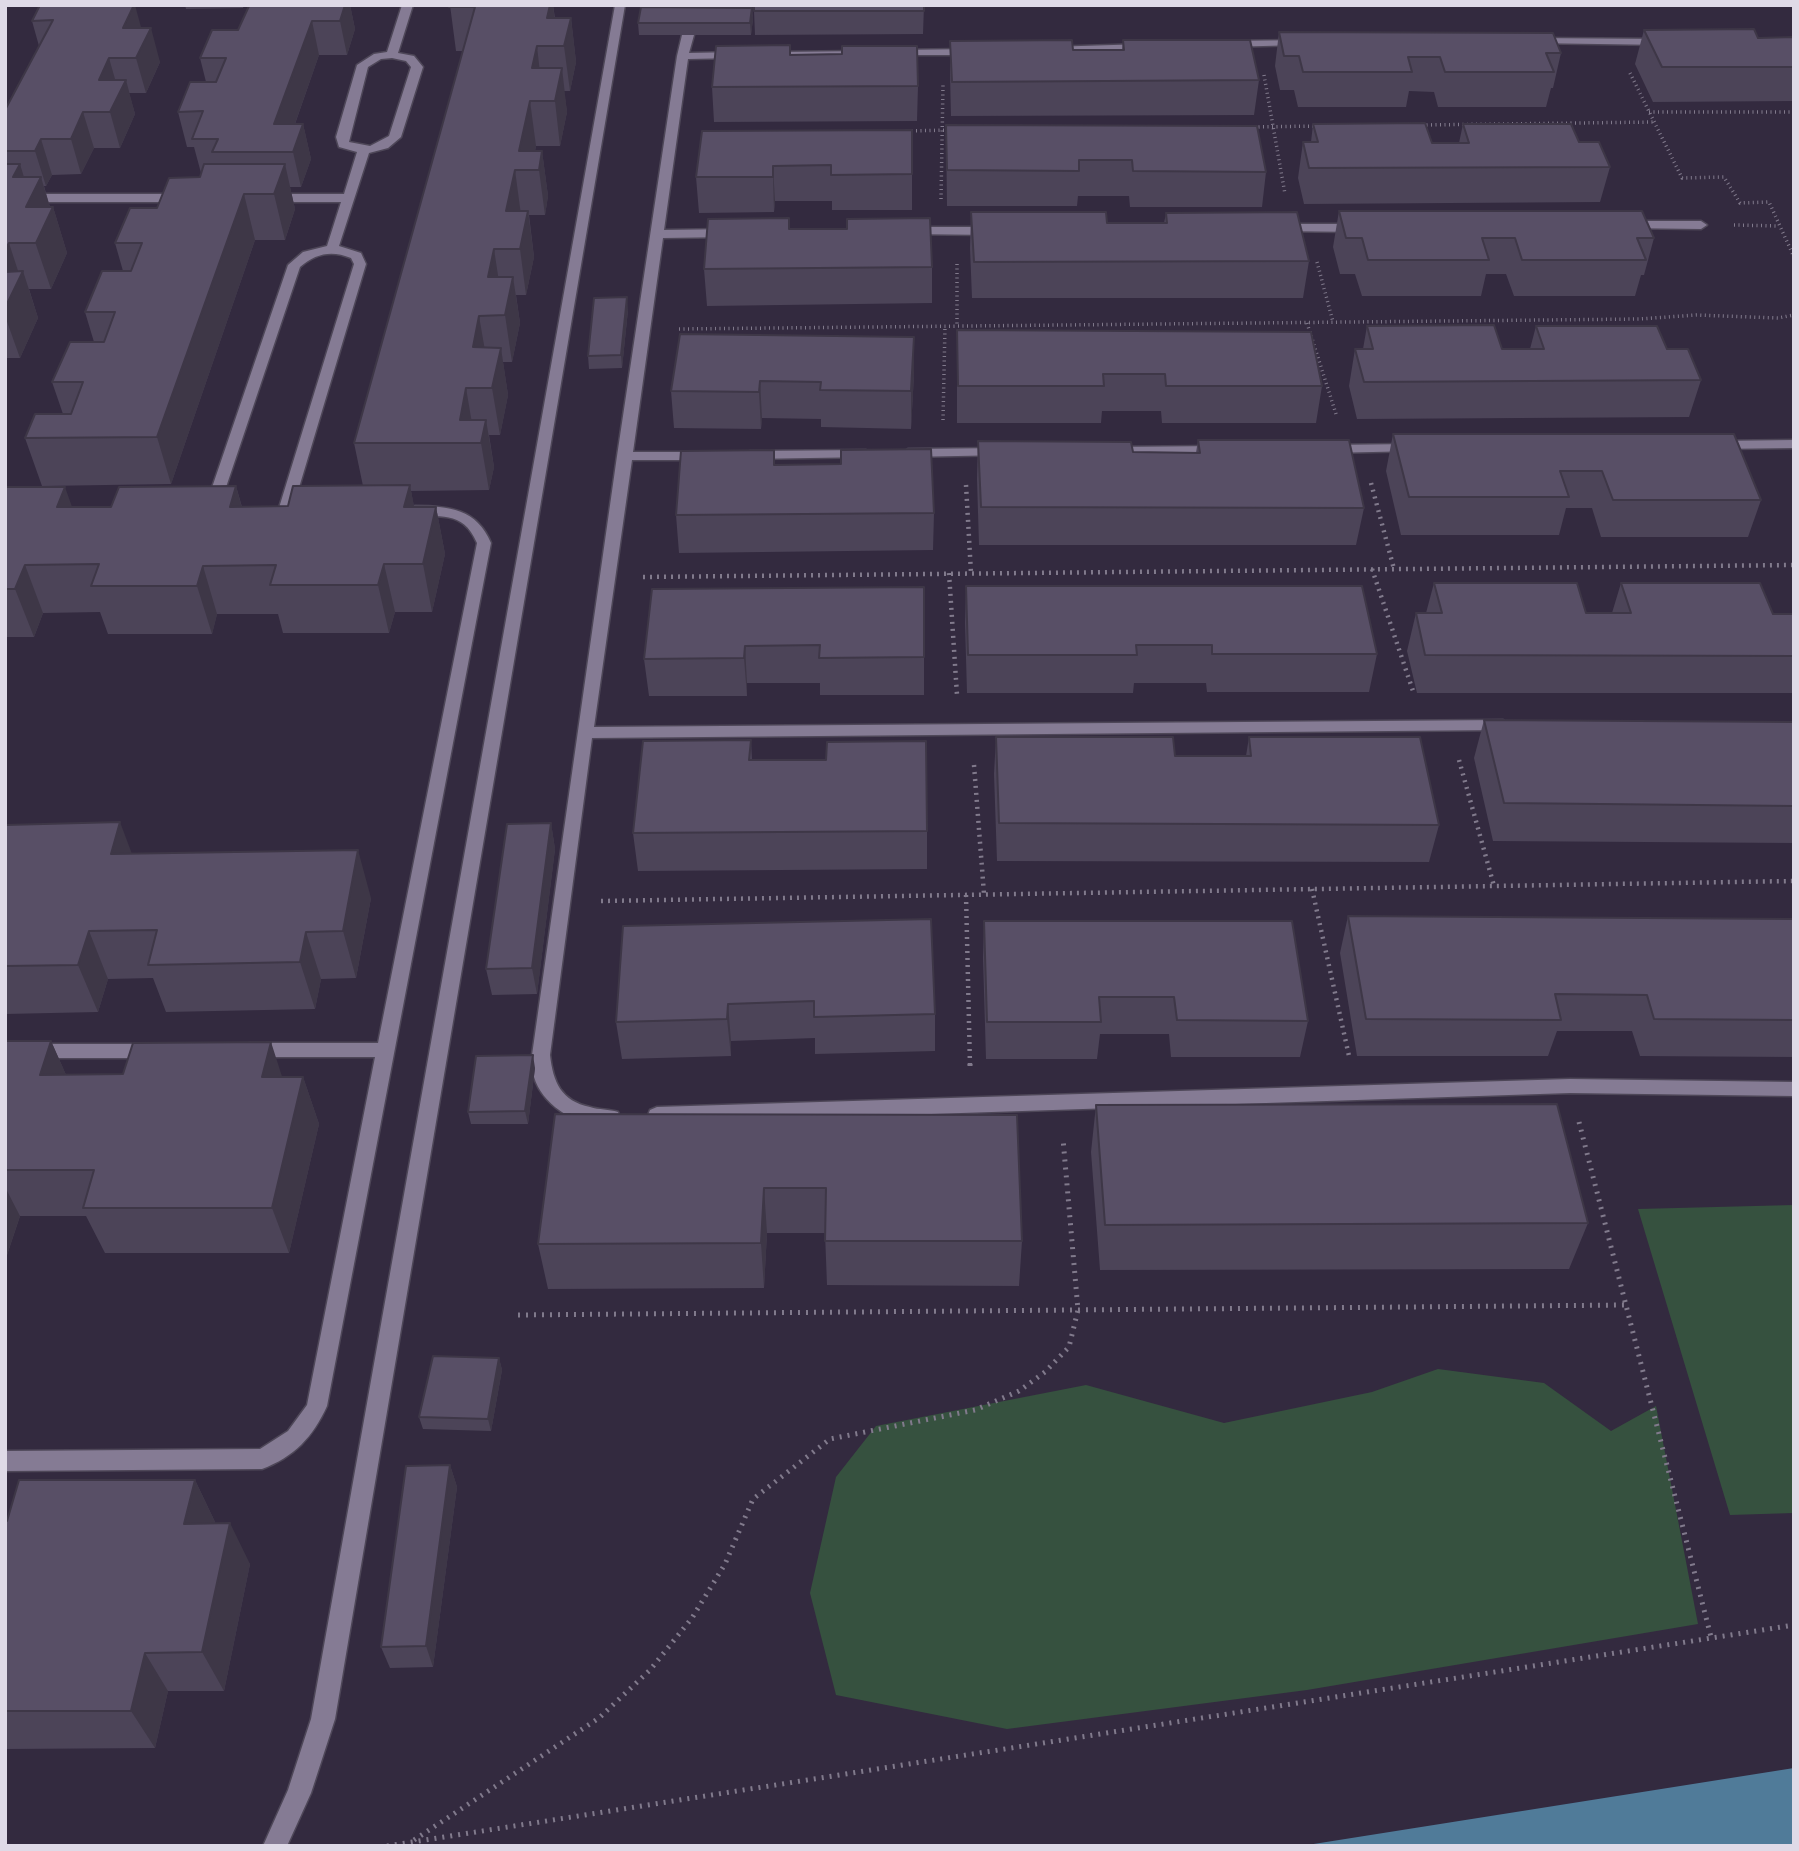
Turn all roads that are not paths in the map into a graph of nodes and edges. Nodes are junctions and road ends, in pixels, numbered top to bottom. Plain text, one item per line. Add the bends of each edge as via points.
1 (408, 5) edge
2 (620, 5) edge
3 (688, 34) edge
4 (1519, 41) edge
5 (1314, 42) edge
6 (1684, 42) edge
7 (1217, 45) edge
8 (1161, 47) edge
9 (1035, 51) edge
10 (981, 52) edge
11 (392, 55) junction
12 (683, 56) junction
13 (364, 150) junction
14 (5, 198) edge
15 (197, 198) edge
16 (252, 198) edge
17 (348, 198) junction
18 (1701, 225) road end
19 (1606, 226) edge
20 (1264, 228) edge
21 (1376, 228) edge
22 (1013, 230) edge
23 (900, 232) edge
24 (738, 233) edge
25 (657, 234) junction
26 (332, 249) junction
27 (1794, 444) edge
28 (1696, 445) edge
29 (1431, 447) edge
30 (1319, 449) edge
31 (1237, 450) edge
32 (1101, 451) edge
33 (1019, 452) edge
34 (624, 456) junction
35 (391, 510) edge
36 (236, 511) edge
37 (285, 511) edge
38 (1518, 725) edge
39 (585, 733) junction
40 (236, 1050) edge
41 (386, 1050) junction
42 (5, 1051) edge
43 (169, 1051) edge
44 (1794, 1089) edge
45 (5, 1461) edge
46 (275, 1846) edge

1 - 11 street
2 - 46 street via 323,1718 299,1793
3 - 12 street
4 - 6 street
5 - 7 street
8 - 9 street
10 - 12 street
11 - 13 street via 363,65 342,137 343,144
11 - 13 street via 410,58 417,67 395,137 389,144
12 - 25 street
13 - 17 street
14 - 15 street
16 - 17 street
17 - 26 street
18 - 19 street
20 - 21 street
22 - 23 street
24 - 25 street
25 - 34 street
26 - 36 street via 316,251 294,265 204,511
26 - 37 street via 357,256 359,264
27 - 28 street
29 - 30 street
31 - 32 street
33 - 34 street
34 - 39 street
35 - 41 street via 444,510 463,515 474,523 484,543
38 - 39 street
39 - 44 street via 541,1055 543,1077 552,1092 569,1108 596,1117 1570,1086
40 - 41 street
41 - 45 street via 317,1406 301,1435 262,1459
42 - 43 street

